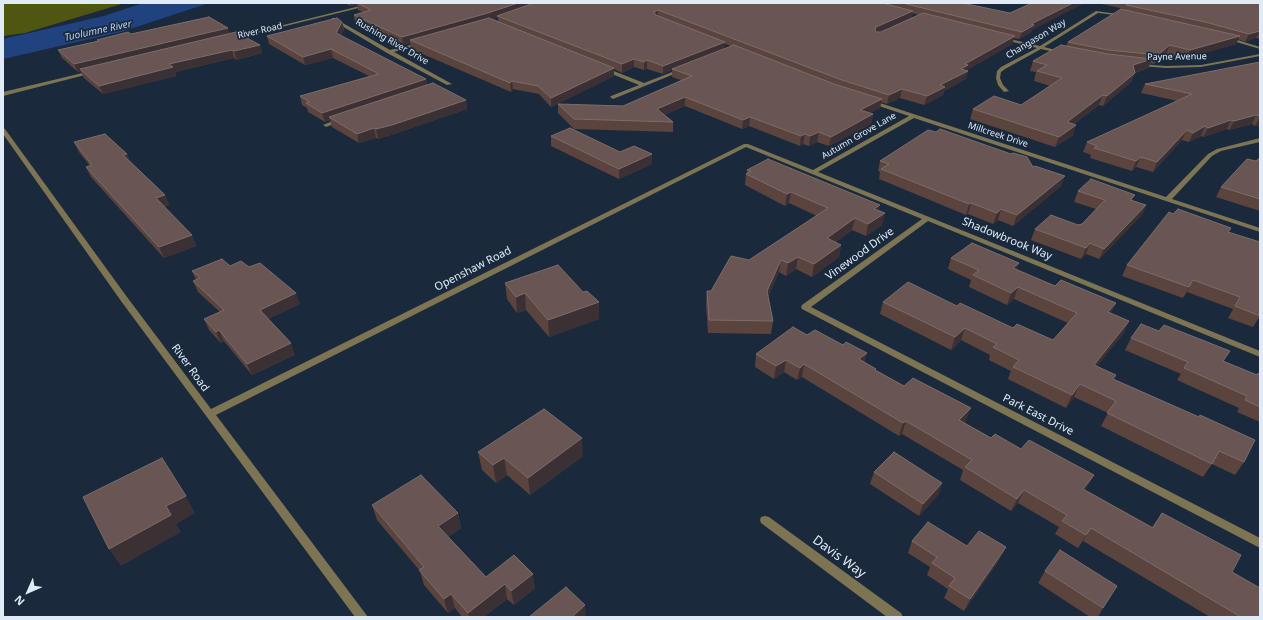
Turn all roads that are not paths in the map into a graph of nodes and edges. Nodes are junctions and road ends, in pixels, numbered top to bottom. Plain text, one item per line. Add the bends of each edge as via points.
1 (377, 3) edge
2 (326, 15) junction
3 (1130, 17) edge
4 (995, 36) edge
5 (1226, 38) edge
6 (227, 39) edge
7 (425, 42) edge
8 (1040, 48) junction
9 (1260, 48) edge
10 (389, 52) junction
11 (1066, 54) edge
12 (1260, 55) edge
13 (1133, 65) edge
14 (600, 67) edge
15 (688, 67) edge
16 (98, 70) edge
17 (644, 85) junction
18 (442, 86) edge
19 (1006, 91) dead end
20 (3, 94) edge
21 (613, 97) dead end
22 (865, 100) edge
23 (913, 116) junction
24 (348, 117) edge
25 (326, 125) dead end
26 (3, 130) edge
27 (1260, 140) edge
28 (746, 145) joint
29 (814, 172) junction
30 (1167, 200) junction
31 (928, 219) junction
32 (1260, 230) edge
33 (805, 307) joint
34 (1260, 354) edge
35 (209, 414) junction
36 (765, 520) dead end
37 (1260, 543) edge
38 (362, 617) edge
39 (897, 617) edge

1 - 2 street, River Road
2 - 6 street, River Road
2 - 10 street, Rushing River Drive
3 - 8 street, Changason Way via 1101,12 1092,14
4 - 8 street
5 - 9 street
7 - 10 street
8 - 11 street
8 - 19 street, Changason Way via 999,72 998,78
10 - 18 street, Rushing River Drive via 449,84
12 - 13 street, Payne Avenue via 1201,66
14 - 17 street
15 - 17 street
16 - 20 street
17 - 21 street
22 - 23 street, Millcreek Drive
23 - 29 street, Autumn Grove Lane
23 - 30 street, Millcreek Drive
24 - 25 street
26 - 35 street, River Road
27 - 30 street via 1219,150 1210,155
28 - 29 street, Shadowbrook Way
28 - 35 street, Openshaw Road
29 - 31 street, Shadowbrook Way
30 - 32 street, Millcreek Drive
31 - 33 street, Vinewood Drive
31 - 34 street, Shadowbrook Way
33 - 37 street, Park East Drive
35 - 38 street, River Road
36 - 39 street, Davis Way

